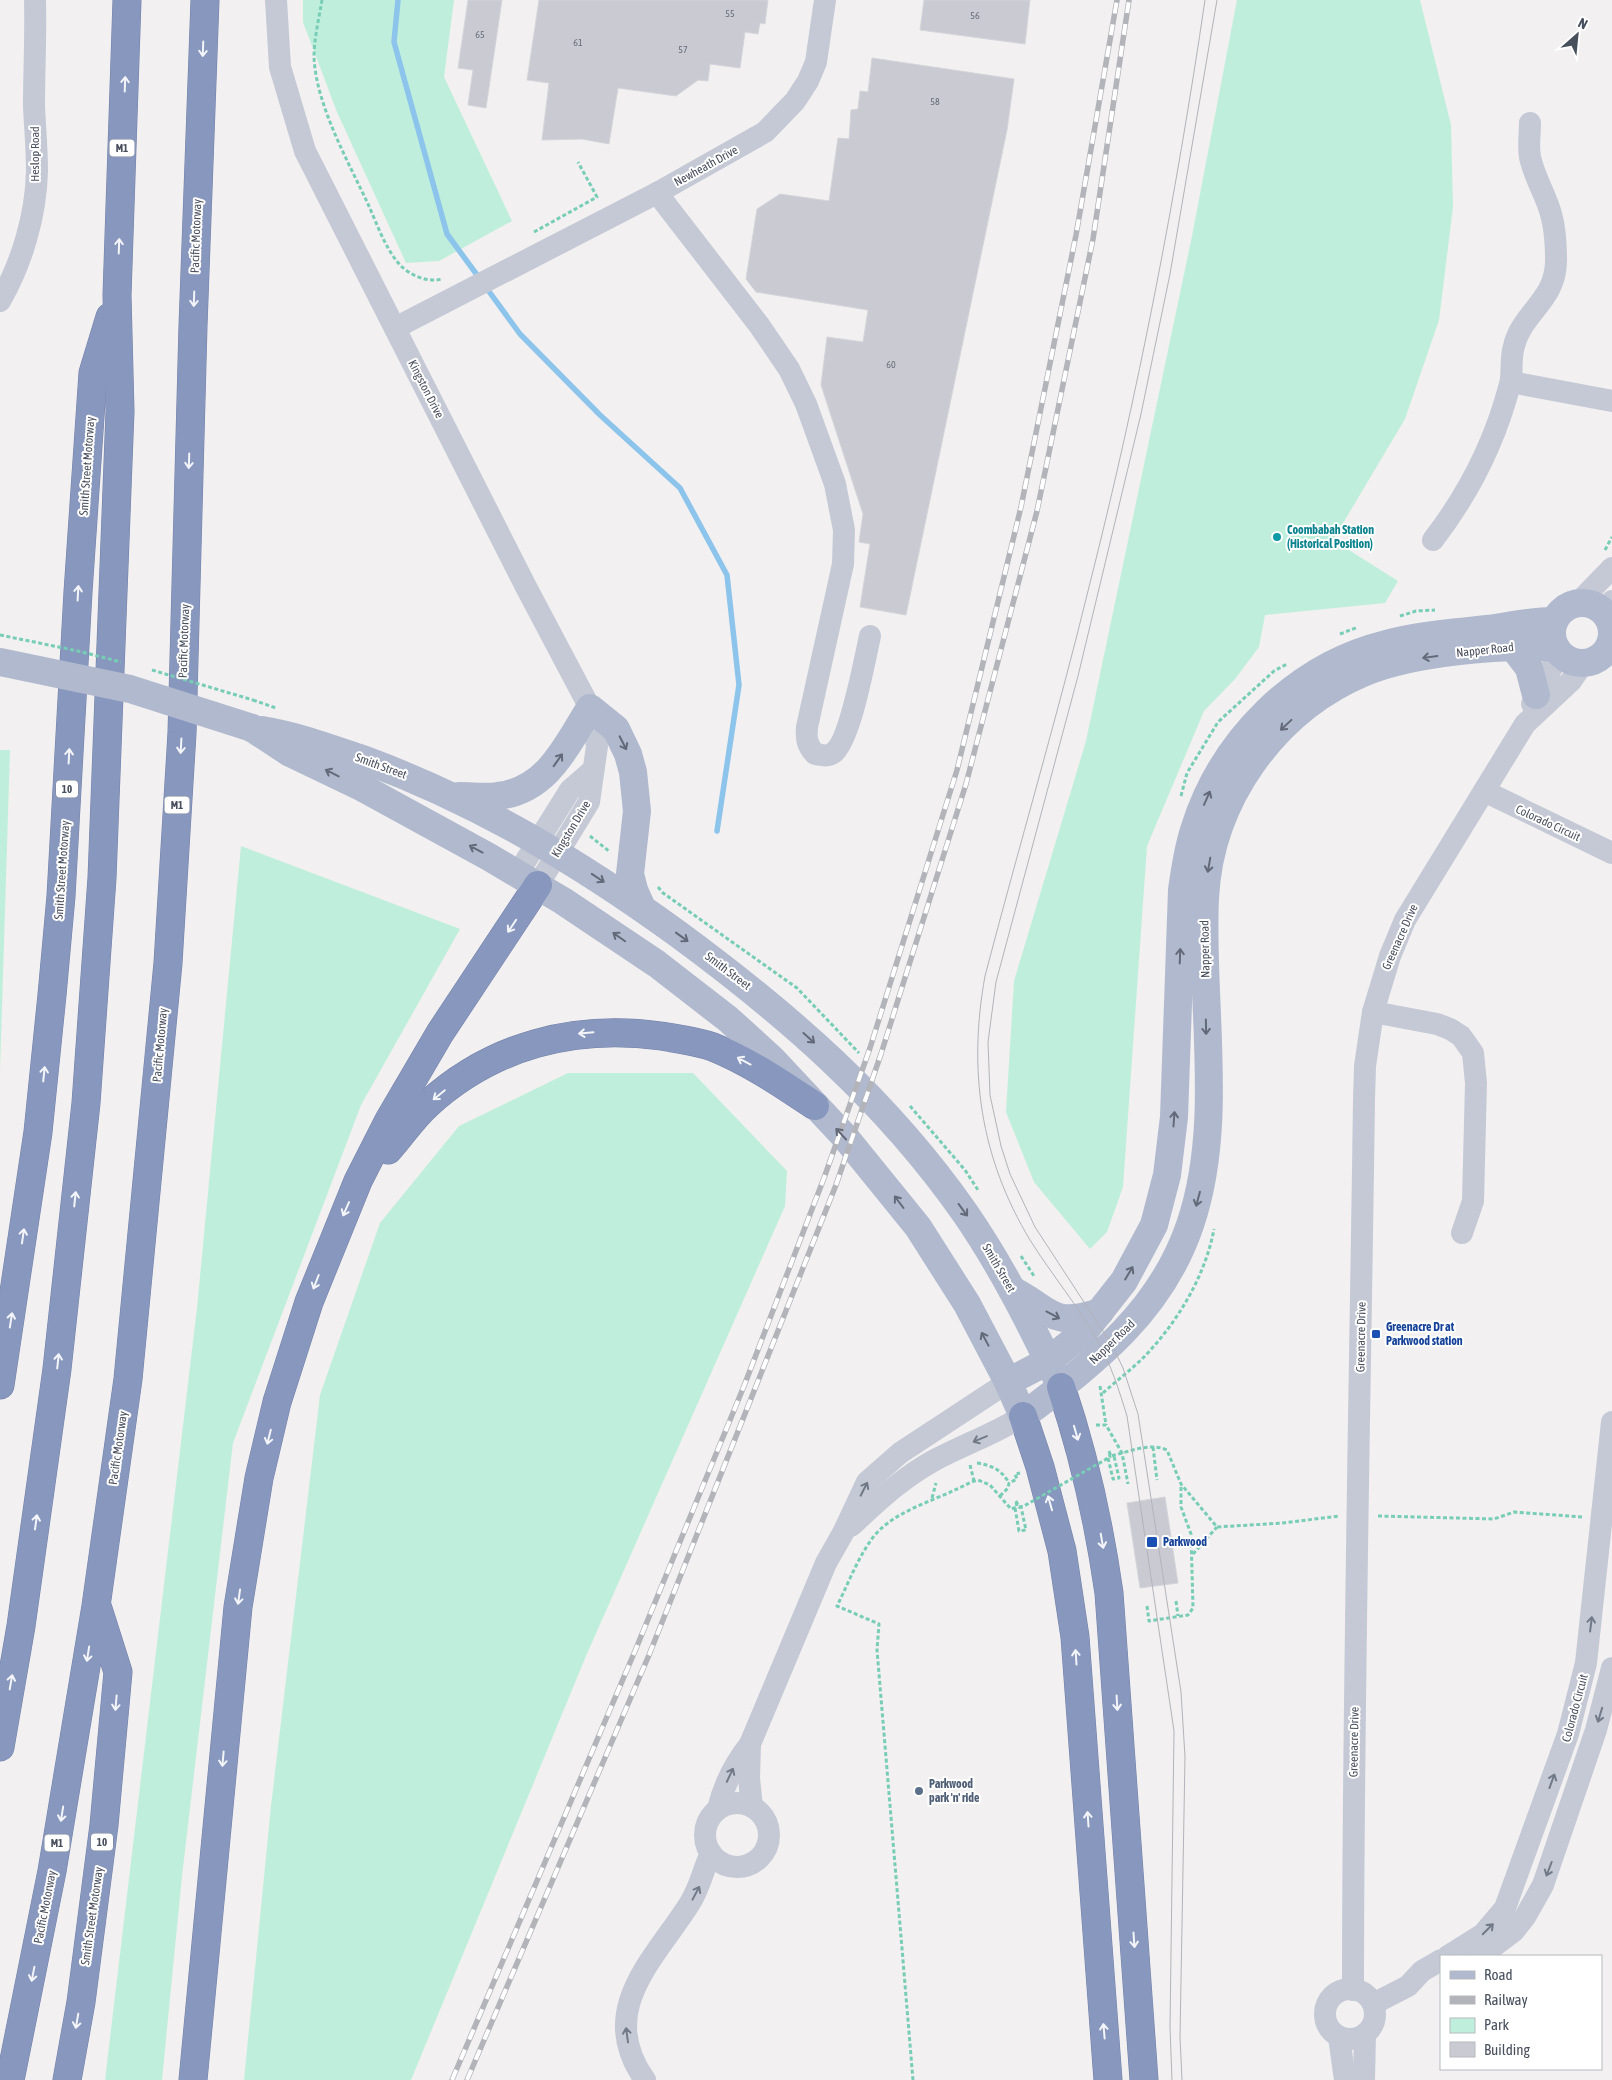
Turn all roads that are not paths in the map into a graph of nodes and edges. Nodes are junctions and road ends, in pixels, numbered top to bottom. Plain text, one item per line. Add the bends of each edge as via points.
1 (36, 0) edge
2 (46, 0) edge
3 (127, 0) edge
4 (205, 0) edge
5 (276, 0) edge
6 (825, 0) edge
7 (36, 32) junction
8 (1530, 123) dead end
9 (657, 193) junction
10 (117, 295) junction
11 (0, 301) edge
12 (395, 328) junction
13 (1511, 382) junction
14 (1612, 400) edge
15 (1433, 540) dead end
16 (1612, 568) edge
17 (1578, 603) junction
18 (1610, 614) edge
19 (1554, 621) junction
20 (870, 636) dead end
21 (1513, 647) junction
22 (1610, 649) edge
23 (1567, 654) junction
24 (0, 662) edge
25 (1536, 695) junction
26 (590, 708) junction
27 (1525, 724) junction
28 (252, 728) junction
29 (1484, 791) junction
30 (451, 795) junction
31 (548, 846) junction
32 (1612, 853) edge
33 (528, 879) junction
34 (642, 908) junction
35 (1373, 1012) junction
36 (815, 1106) junction
37 (358, 1181) junction
38 (1462, 1233) dead end
39 (1024, 1284) junction
40 (1100, 1312) junction
41 (1048, 1361) junction
42 (1008, 1382) junction
43 (0, 1385) edge
44 (1061, 1387) junction
45 (1022, 1416) junction
46 (1612, 1422) edge
47 (843, 1533) junction
48 (96, 1606) junction
49 (1612, 1668) edge
50 (750, 1744) junction
51 (0, 1747) edge
52 (752, 1807) junction
53 (718, 1809) junction
54 (710, 1853) junction
55 (1450, 1955) edge
56 (1481, 1955) edge
57 (1440, 1961) edge
58 (1440, 1978) edge
59 (1408, 1986) junction
60 (1353, 1990) junction
61 (1373, 2004) junction
62 (1365, 2034) junction
63 (1339, 2037) junction
64 (10, 2080) edge
65 (67, 2080) edge
66 (193, 2080) edge
67 (645, 2080) edge
68 (1108, 2080) edge
69 (1144, 2080) edge
70 (1345, 2080) edge
71 (1364, 2080) edge

1 - 7 street, Heslop Road
2 - 7 street
10 -> 3 highway, M1
4 -> 48 highway, Pacific Motorway / M1 via 182,734 168,963 128,1379
5 - 12 street, Kingston Drive via 280,66 305,151
6 - 9 street, Newheath Drive via 816,62 808,81 780,119 748,142
7 - 11 street, Heslop Road via 34,107 37,172 24,248
8 - 13 street via 1530,158 1551,214 1556,261 1548,294 1514,346
9 - 12 street, Newheath Drive
9 - 20 street via 790,369 835,484 844,530 843,564 807,727 808,746 815,754 833,754 841,746
43 -> 10 highway, Smith Street Motorway / 10 via 36,1141 52,995 93,373
51 -> 10 highway, M1 via 21,1626 57,1369 86,1103 102,878 110,679 120,411
12 - 26 street, Kingston Drive
13 - 14 street
13 - 15 street via 1480,469
16 - 17 street
17 - 18 main road via 1593,605
17 - 19 main road via 1568,606
18 - 22 main road
19 - 23 main road via 1553,639
40 -> 19 main road, Napper Road via 1136,1262 1160,1205 1174,1117 1184,880 1195,826 1221,770 1239,742 1278,701 1316,674 1358,653 1420,636
21 - 23 main road, Napper Road
21 - 25 main road via 1529,668
21 -> 44 main road, Napper Road via 1394,663 1365,672 1333,688 1304,708 1266,744 1235,790 1215,840 1205,895 1208,1131 1205,1169 1196,1206 1170,1270 1142,1312 1112,1345
22 - 23 main road via 1593,660
23 - 25 street, Greenacre Drive
23 - 27 street, Greenacre Drive via 1571,681
24 - 28 main road, Smith Street, bridge via 130,689
25 - 27 street, Greenacre Drive
30 -> 26 main road via 497,797 521,790 541,779 559,760
26 - 31 street, Kingston Drive via 597,746 589,802
26 -> 34 main road via 616,730 633,772 637,811 631,864 634,890
27 - 29 street, Greenacre Drive
28 - 30 main road, Smith Street via 301,737
33 -> 28 main road, Smith Street via 363,788 290,754
29 - 32 street, Colorado Circuit
29 - 35 street, Greenacre Drive via 1405,920
30 - 31 main road, Smith Street
31 - 33 street, Kingston Drive
31 -> 34 main road, Smith Street
36 -> 33 main road, Smith Street via 772,1059 694,992 594,920
33 -> 37 highway via 389,1120
34 -> 39 main road, Smith Street via 767,1002 833,1060 871,1098
35 - 38 street via 1450,1029 1461,1036 1473,1053 1476,1083 1474,1201
35 - 60 street, Greenacre Drive via 1364,1100
36 -> 37 highway via 757,1068 710,1046 642,1034 582,1033 551,1039 499,1057 458,1081 406,1125
42 -> 36 main road, Smith Street via 967,1304 918,1226
37 -> 66 highway via 308,1302 277,1402 256,1496 238,1607
39 -> 40 main road via 1036,1302 1060,1318 1073,1319
39 - 41 main road, Smith Street
40 - 41 main road, Napper Road via 1083,1334
41 - 42 main road, Napper Road
41 - 44 main road, Smith Street
42 - 45 main road, Smith Street
47 -> 42 street via 867,1482 876,1472
44 - 45 main road, Napper Road
44 -> 69 highway via 1092,1494 1109,1593
45 -> 47 street via 1000,1430 932,1461
68 -> 45 highway via 1076,1646 1069,1590 1055,1520
55 -> 46 street, Colorado Circuit via 1484,1934 1505,1908 1568,1734 1586,1664
47 - 50 street via 823,1570
48 -> 64 highway, Pacific Motorway / M1 via 52,1871
48 -> 65 highway, Smith Street Motorway / 10 via 118,1672 104,1825
49 -> 56 street, Colorado Circuit via 1596,1730 1543,1885 1514,1931
50 - 52 street
53 -> 50 street via 736,1762
52 - 53 street via 735,1803
52 - 54 street via 768,1827 767,1846 762,1855 754,1862 735,1867 726,1865
53 - 54 street via 706,1825 706,1844
67 -> 54 street via 628,2041 626,2026 630,1998 638,1977 696,1894
57 - 59 street via 1422,1971
58 - 59 street
59 - 61 street
60 - 61 street via 1361,1992
60 - 63 street via 1332,1997 1325,2011 1328,2026
61 - 62 street via 1374,2020
62 - 63 street via 1353,2039
62 - 71 street
63 - 70 street

